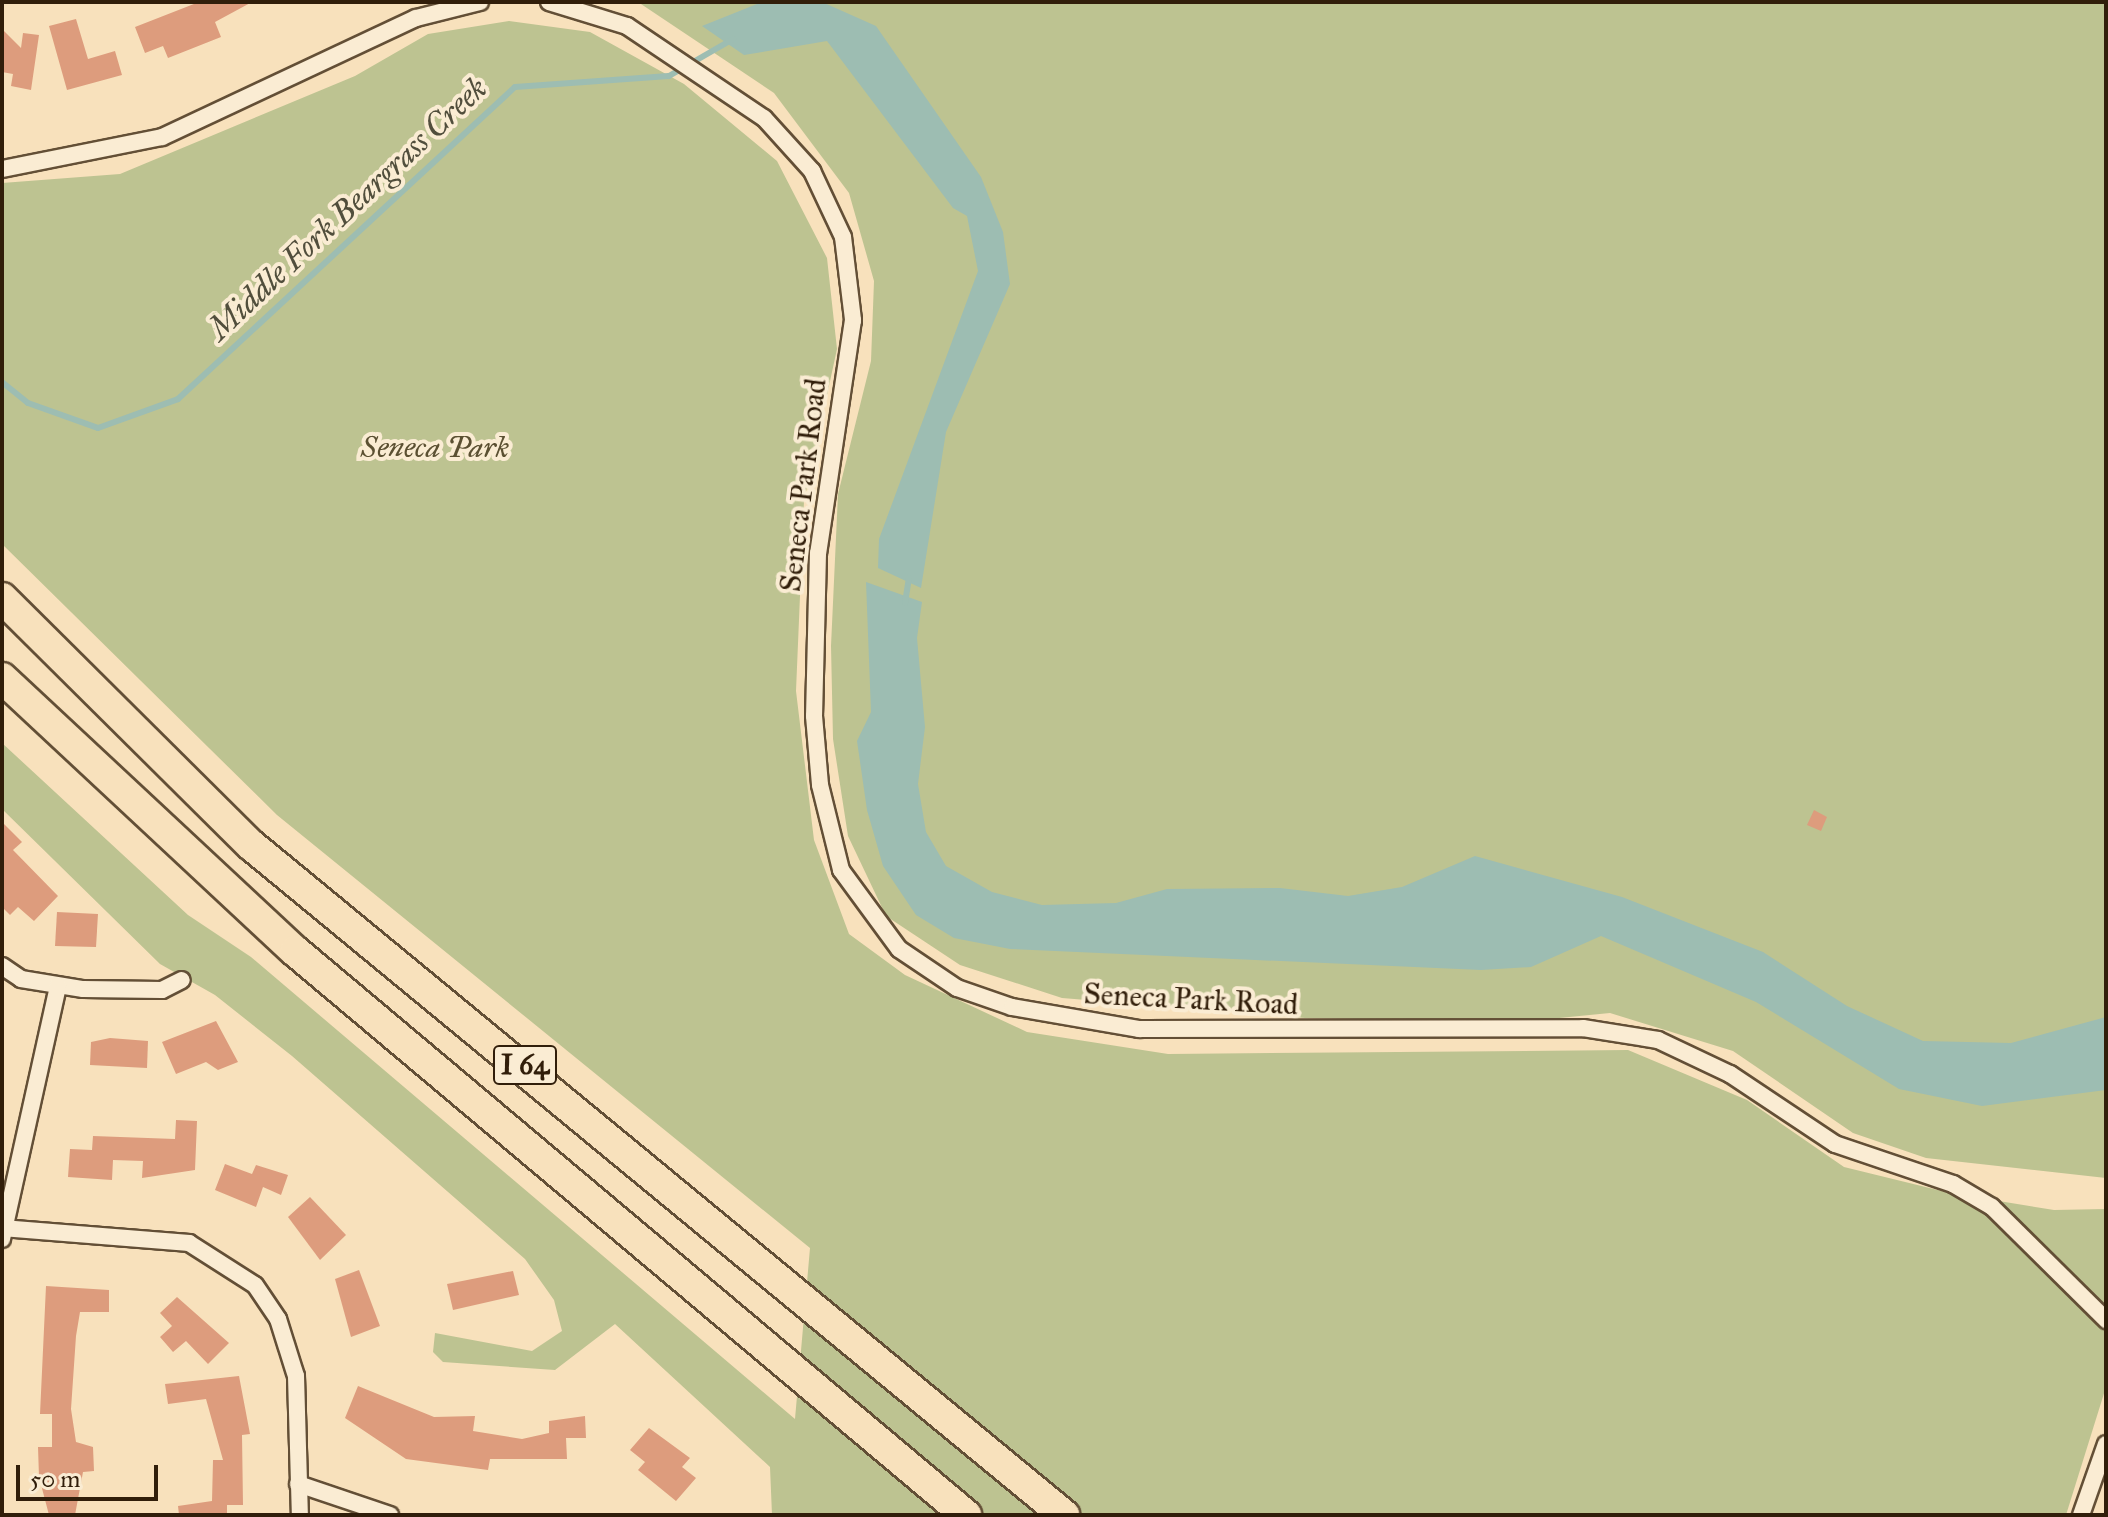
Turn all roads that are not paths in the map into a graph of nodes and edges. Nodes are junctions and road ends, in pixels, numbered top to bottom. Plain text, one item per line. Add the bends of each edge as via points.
1 (480, 2) edge
2 (549, 2) edge
3 (608, 9) edge
4 (2, 169) edge
5 (2, 598) edge
6 (2, 678) edge
7 (2, 966) edge
8 (182, 980) dead end
9 (58, 986) junction
10 (3, 1232) edge
11 (2106, 1320) edge
12 (2106, 1444) edge
13 (298, 1484) junction
14 (300, 1515) edge
15 (390, 1515) edge
16 (966, 1515) edge
17 (1064, 1515) edge
18 (2081, 1515) edge

1 - 4 street via 416,18 162,137
2 - 3 street, Seneca Park Road
3 - 11 street, Seneca Park Road via 726,89 812,171 851,270 853,320 818,553 814,716 820,785 841,870 899,949 957,988 1012,1007 1139,1029 1583,1028 1658,1040 1730,1074 1835,1144 1953,1184 1992,1207
5 - 17 highway, I 64 via 251,845
6 - 16 highway, I 64 via 295,951
7 - 9 street via 21,979
8 - 9 street via 162,990
9 - 10 street
10 - 13 street via 170,1239 208,1250 241,1272 268,1302 290,1350 299,1409
12 - 18 street
13 - 14 street
13 - 15 street

